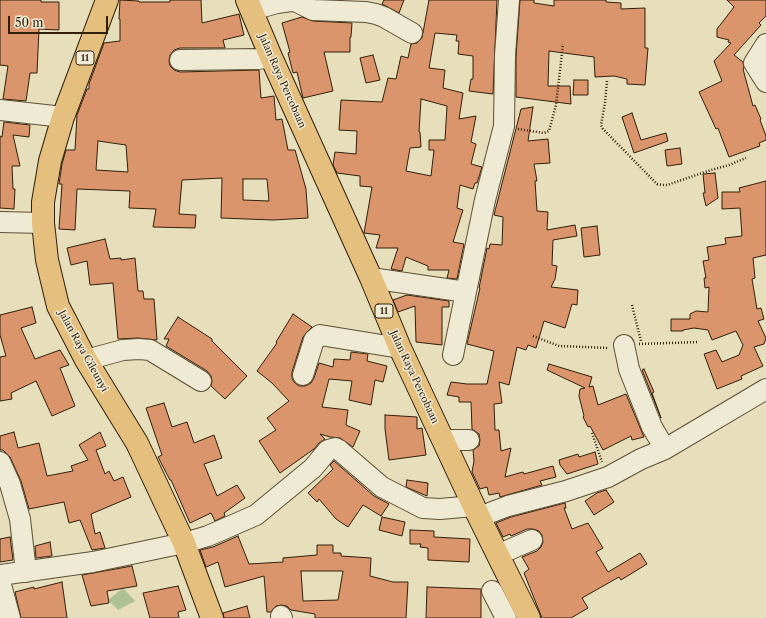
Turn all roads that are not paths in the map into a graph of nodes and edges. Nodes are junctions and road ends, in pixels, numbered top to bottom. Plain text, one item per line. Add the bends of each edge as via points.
1 (107, 0) edge
2 (509, 0) edge
3 (250, 5) edge
4 (412, 33) dead end
5 (766, 44) edge
6 (271, 57) junction
7 (180, 60) dead end
8 (766, 82) edge
9 (0, 110) edge
10 (63, 117) junction
11 (0, 222) edge
12 (43, 223) junction
13 (371, 278) junction
14 (466, 292) junction
15 (624, 345) road end
16 (400, 348) junction
17 (453, 355) dead end
18 (86, 360) junction
19 (303, 375) dead end
20 (201, 381) dead end
21 (766, 389) edge
22 (443, 440) junction
23 (469, 440) dead end
24 (664, 448) junction
25 (0, 462) edge
26 (476, 512) junction
27 (532, 540) dead end
28 (184, 543) junction
29 (497, 554) junction
30 (26, 572) junction
31 (0, 575) edge
32 (0, 581) edge
33 (492, 591) dead end
34 (10, 618) edge
35 (212, 618) edge
36 (506, 618) edge
37 (529, 618) edge

1 - 10 highway, Jalan Raya Cileunyi / 11
2 - 14 street via 504,126 485,200
3 - 4 street via 297,2 313,10 366,12 384,17
3 - 6 highway, Jalan Raya Percobaan / 11
5 - 8 street via 754,63
6 - 7 street
6 - 13 highway, Jalan Raya Percobaan / 11
9 - 10 street
10 - 12 highway, Jalan Raya Cileunyi / 11 via 50,161 43,202
11 - 12 street
12 - 18 highway, Jalan Raya Cileunyi / 11 via 46,260 58,306
13 - 14 street
13 - 16 highway, Jalan Raya Percobaan / 11
14 - 17 street
15 - 24 street via 629,369 652,427
16 - 19 street via 320,335 314,340
16 - 22 highway, Jalan Raya Percobaan / 11
18 - 20 street via 123,350 150,350
18 - 28 highway, Jalan Raya Cileunyi / 11 via 137,443
21 - 24 street
22 - 23 street
22 - 26 highway, Jalan Raya Percobaan / 11
24 - 26 street via 608,478 508,506
25 - 30 street via 10,484 20,519
26 - 28 street via 423,508 382,487 335,448 328,450 313,468 256,515
26 - 29 highway, Jalan Raya Percobaan / 11
27 - 29 street
28 - 30 street via 93,562
28 - 35 highway, Jalan Raya Cileunyi / 11
29 - 37 highway, Jalan Raya Percobaan / 11
30 - 31 street
32 - 34 street
33 - 36 street

